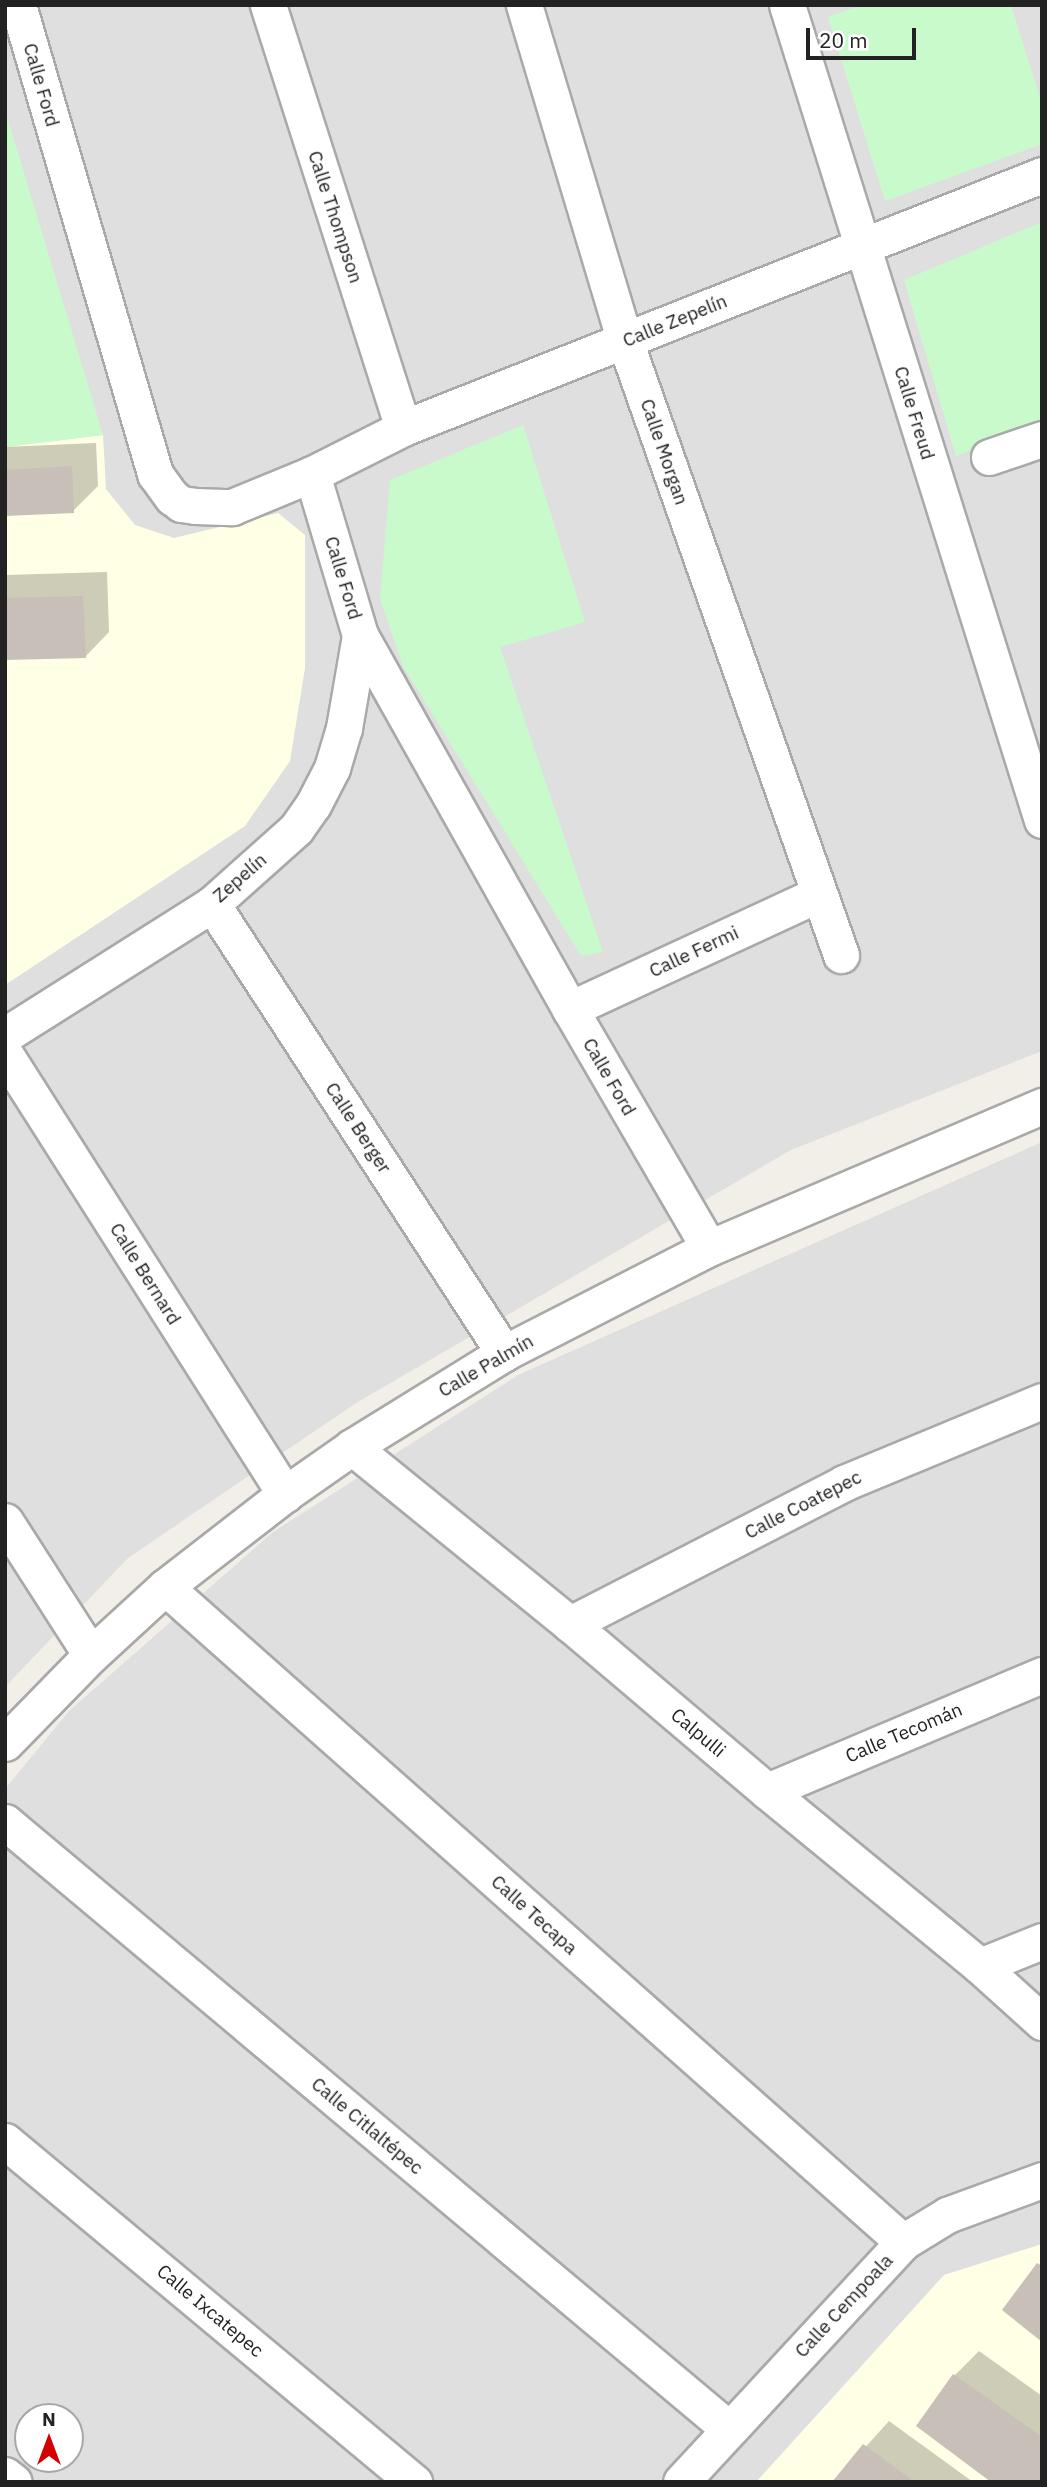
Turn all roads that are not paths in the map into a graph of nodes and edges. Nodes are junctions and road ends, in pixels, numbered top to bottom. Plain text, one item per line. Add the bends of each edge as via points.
1 (268, 5) edge
2 (524, 5) edge
3 (787, 5) edge
4 (15, 14) edge
5 (1042, 175) edge
6 (862, 247) junction
7 (625, 341) junction
8 (403, 428) junction
9 (1042, 439) edge
10 (989, 457) dead end
11 (312, 474) junction
12 (360, 635) junction
13 (1040, 808) edge
14 (819, 894) junction
15 (212, 904) junction
16 (841, 955) dead end
17 (570, 1009) junction
18 (5, 1035) edge
19 (5, 1054) edge
20 (1042, 1106) edge
21 (709, 1248) junction
22 (504, 1353) junction
23 (1042, 1401) edge
24 (352, 1447) junction
25 (285, 1494) junction
26 (5, 1521) edge
27 (165, 1587) junction
28 (570, 1623) junction
29 (91, 1655) junction
30 (1042, 1675) edge
31 (5, 1744) edge
32 (767, 1791) junction
33 (5, 1822) edge
34 (1042, 1941) edge
35 (980, 1966) junction
36 (1042, 2022) edge
37 (5, 2141) edge
38 (1042, 2180) edge
39 (903, 2242) junction
40 (729, 2429) junction
41 (5, 2474) edge
42 (14, 2482) edge
43 (414, 2482) edge
44 (681, 2482) edge

1 - 8 street, Calle Thompson
2 - 7 street, Calle Morgan
3 - 6 street, Calle Freud
4 - 11 street, Calle Ford via 162,488 181,504 232,507
5 - 6 street, Calle Zepelín
6 - 7 street, Calle Zepelín
6 - 13 street, Calle Freud
7 - 8 street, Calle Zepelín
7 - 14 street, Calle Morgan
8 - 11 street, Calle Zepelín
9 - 10 street
11 - 12 street, Calle Ford
12 - 15 street, Zepelín via 344,728 332,768 313,805 296,829
12 - 17 street, Calle Ford
14 - 16 street, Calle Morgan
14 - 17 street, Calle Fermi
15 - 18 street, Zepelín
15 - 22 street, Calle Berger
17 - 21 street, Calle Ford
19 - 25 street, Calle Bernard
20 - 21 street, Calle Palmín
21 - 22 street, Calle Palmín
22 - 24 street, Calle Palmín
23 - 28 street, Calle Coatepec via 844,1483
24 - 25 street, Calle Palmín
24 - 28 street, Calpulli
25 - 27 street, Calle Palmín
26 - 29 street
27 - 29 street, Calle Palmín
27 - 39 street, Calle Tecapa
28 - 32 street, Calpulli
29 - 31 street, Calle Palmín
30 - 32 street, Calle Tecomán
32 - 35 street, Calpulli
33 - 40 street, Calle Citlaltépec
34 - 35 street
35 - 36 street, Calpulli
37 - 43 street, Calle Ixcatepec
38 - 39 street, Calle Cempoala via 947,2215
39 - 40 street, Calle Cempoala
40 - 44 street, Calle Cempoala
41 - 42 street

